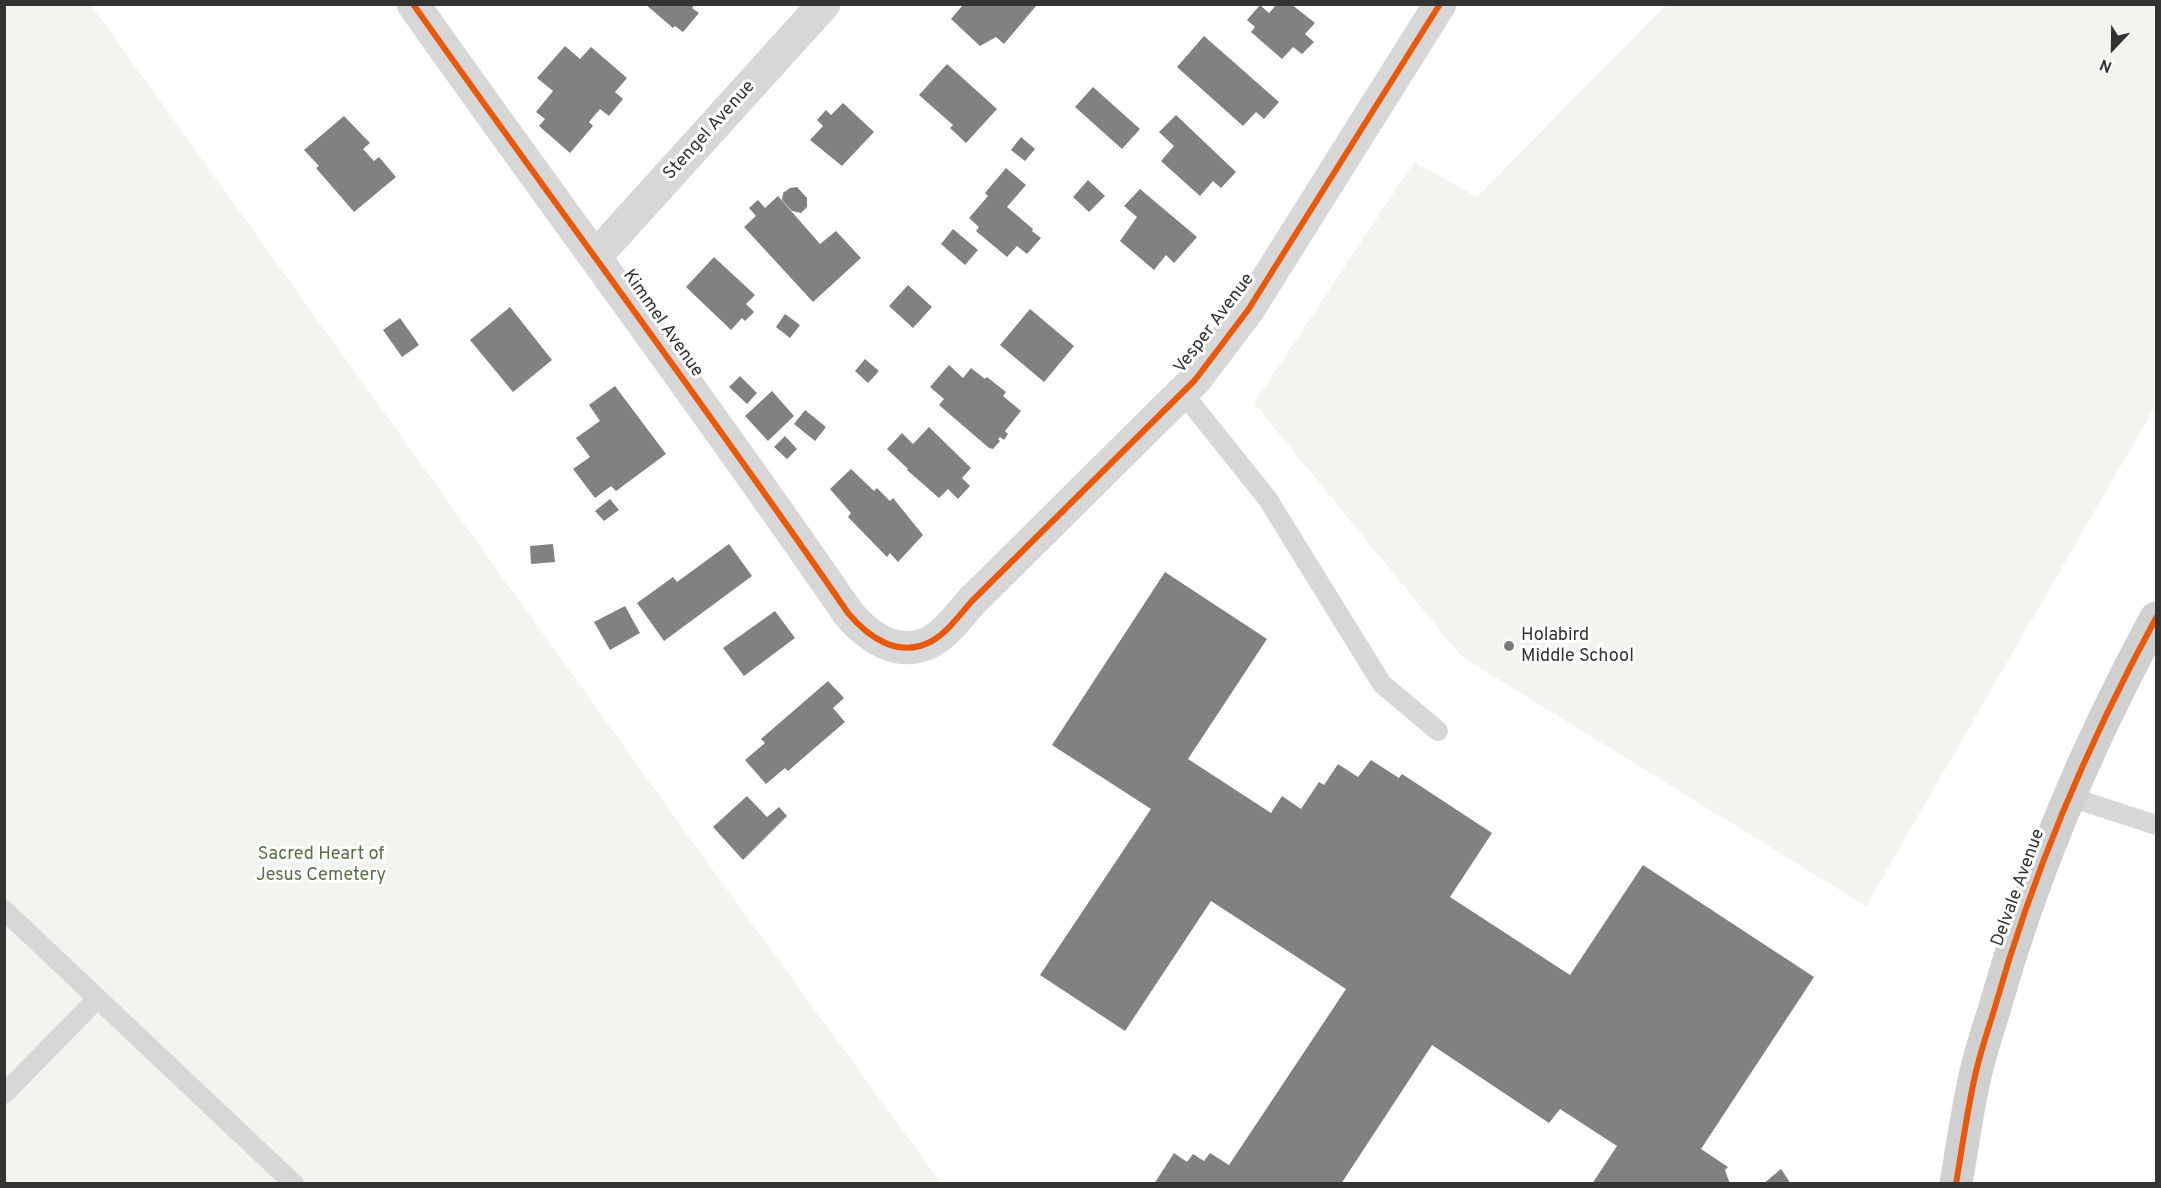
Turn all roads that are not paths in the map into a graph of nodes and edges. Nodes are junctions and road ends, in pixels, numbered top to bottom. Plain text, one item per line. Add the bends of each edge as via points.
1 (413, 4) edge
2 (824, 4) edge
3 (1440, 4) edge
4 (596, 256) junction
5 (1182, 392) junction
6 (2157, 618) edge
7 (898, 647) joint
8 (2148, 654) edge
9 (1438, 731) dead end
10 (2070, 797) junction
11 (2157, 825) edge
12 (4, 910) edge
13 (97, 999) junction
14 (4, 1094) edge
15 (294, 1184) edge
16 (1956, 1184) edge

1 - 4 street, Kimmel Avenue
2 - 4 street, Stengel Avenue
3 - 5 street, Vesper Avenue via 1248,310
4 - 7 street, Kimmel Avenue via 848,613 862,630
5 - 7 street, Vesper Avenue via 942,633 920,646
5 - 9 lane via 1266,498 1382,684
6 - 8 street, Delvale Avenue
8 - 10 street, Delvale Avenue via 2127,673
10 - 11 lane
10 - 16 street, Delvale Avenue via 2031,891 2002,981 1975,1076
12 - 13 lane
13 - 14 lane
13 - 15 lane

